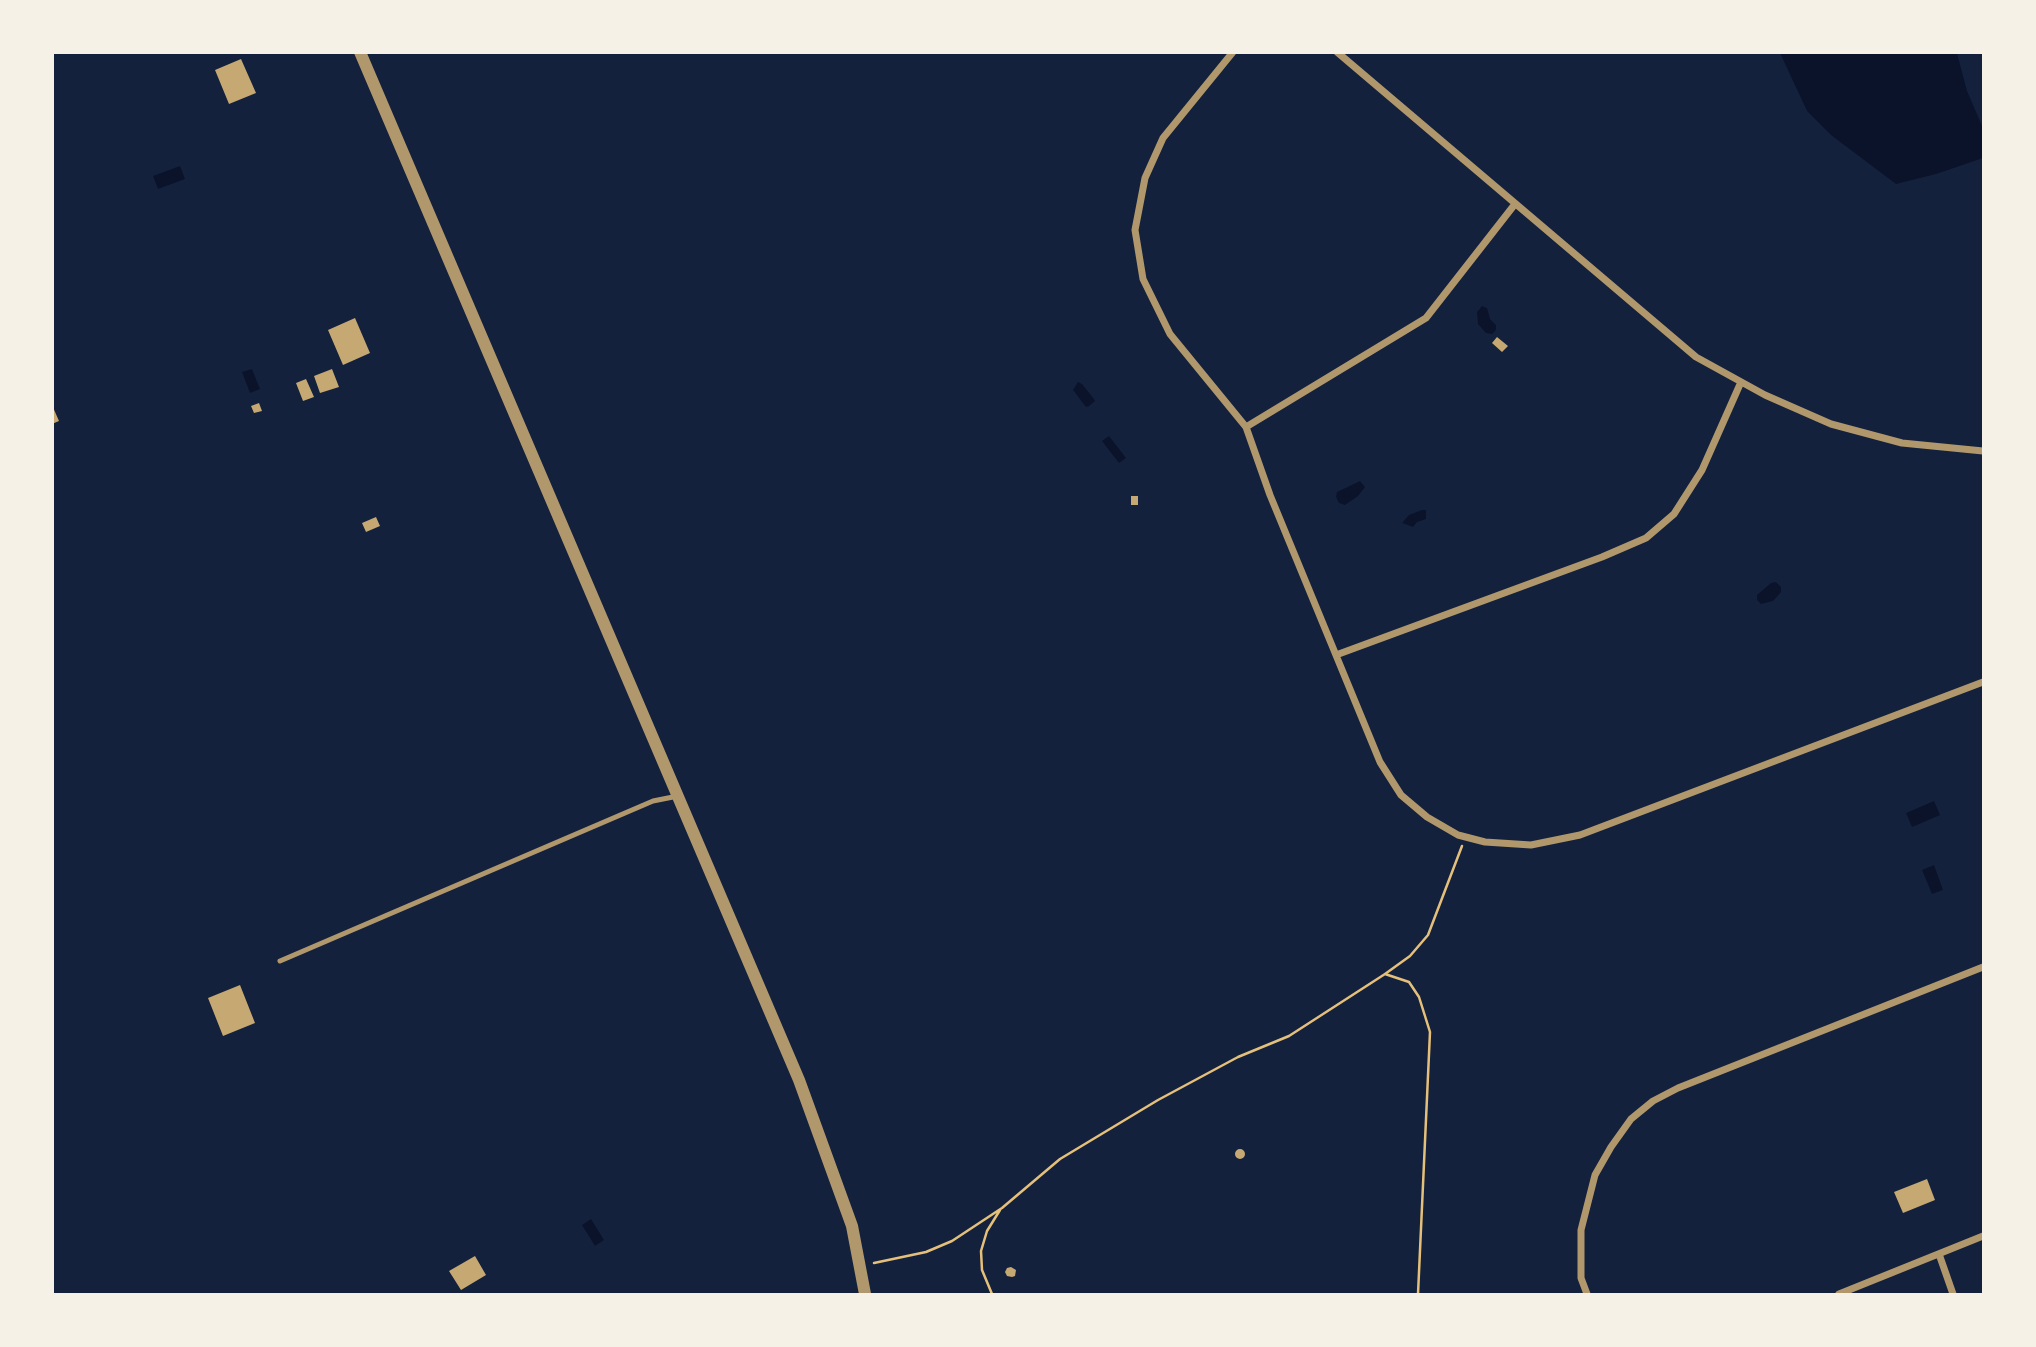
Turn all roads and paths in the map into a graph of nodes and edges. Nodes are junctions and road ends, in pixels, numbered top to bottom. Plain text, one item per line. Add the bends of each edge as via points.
1 (360, 52) edge
2 (1233, 52) edge
3 (1337, 52) edge
4 (1515, 204) junction
5 (1741, 382) junction
6 (1246, 427) junction
7 (1983, 451) edge
8 (1336, 655) junction
9 (1983, 682) edge
10 (678, 796) junction
11 (1466, 837) junction
12 (280, 961) dead end
13 (1983, 967) edge
14 (1385, 974) junction
15 (1002, 1208) junction
16 (1983, 1236) edge
17 (1939, 1254) junction
18 (859, 1265) junction
19 (865, 1294) edge
20 (992, 1294) edge
21 (1418, 1294) edge
22 (1587, 1294) edge
23 (1839, 1294) edge
24 (1953, 1294) edge

1 - 10 street
2 - 6 street via 1163,138 1144,178 1135,230 1143,279 1170,334
3 - 4 street
4 - 5 street via 1696,356
4 - 6 street via 1426,318
5 - 7 street via 1831,424 1902,443
5 - 8 street via 1702,470 1674,514 1646,538
6 - 8 street
8 - 11 street via 1380,762 1401,796 1427,817
9 - 11 street via 1580,835 1531,845
10 - 12 lane via 653,801
10 - 18 street via 799,1080 852,1226
11 - 14 path via 1428,935
13 - 22 street via 1678,1088 1631,1119 1595,1175 1581,1230 1581,1278
14 - 15 path via 1289,1036 1238,1057 1071,1152
14 - 21 path via 1409,982 1430,1032
15 - 18 path via 952,1241 926,1252
15 - 20 path via 981,1251 982,1270
16 - 17 street
17 - 23 street
17 - 24 street
18 - 19 street

